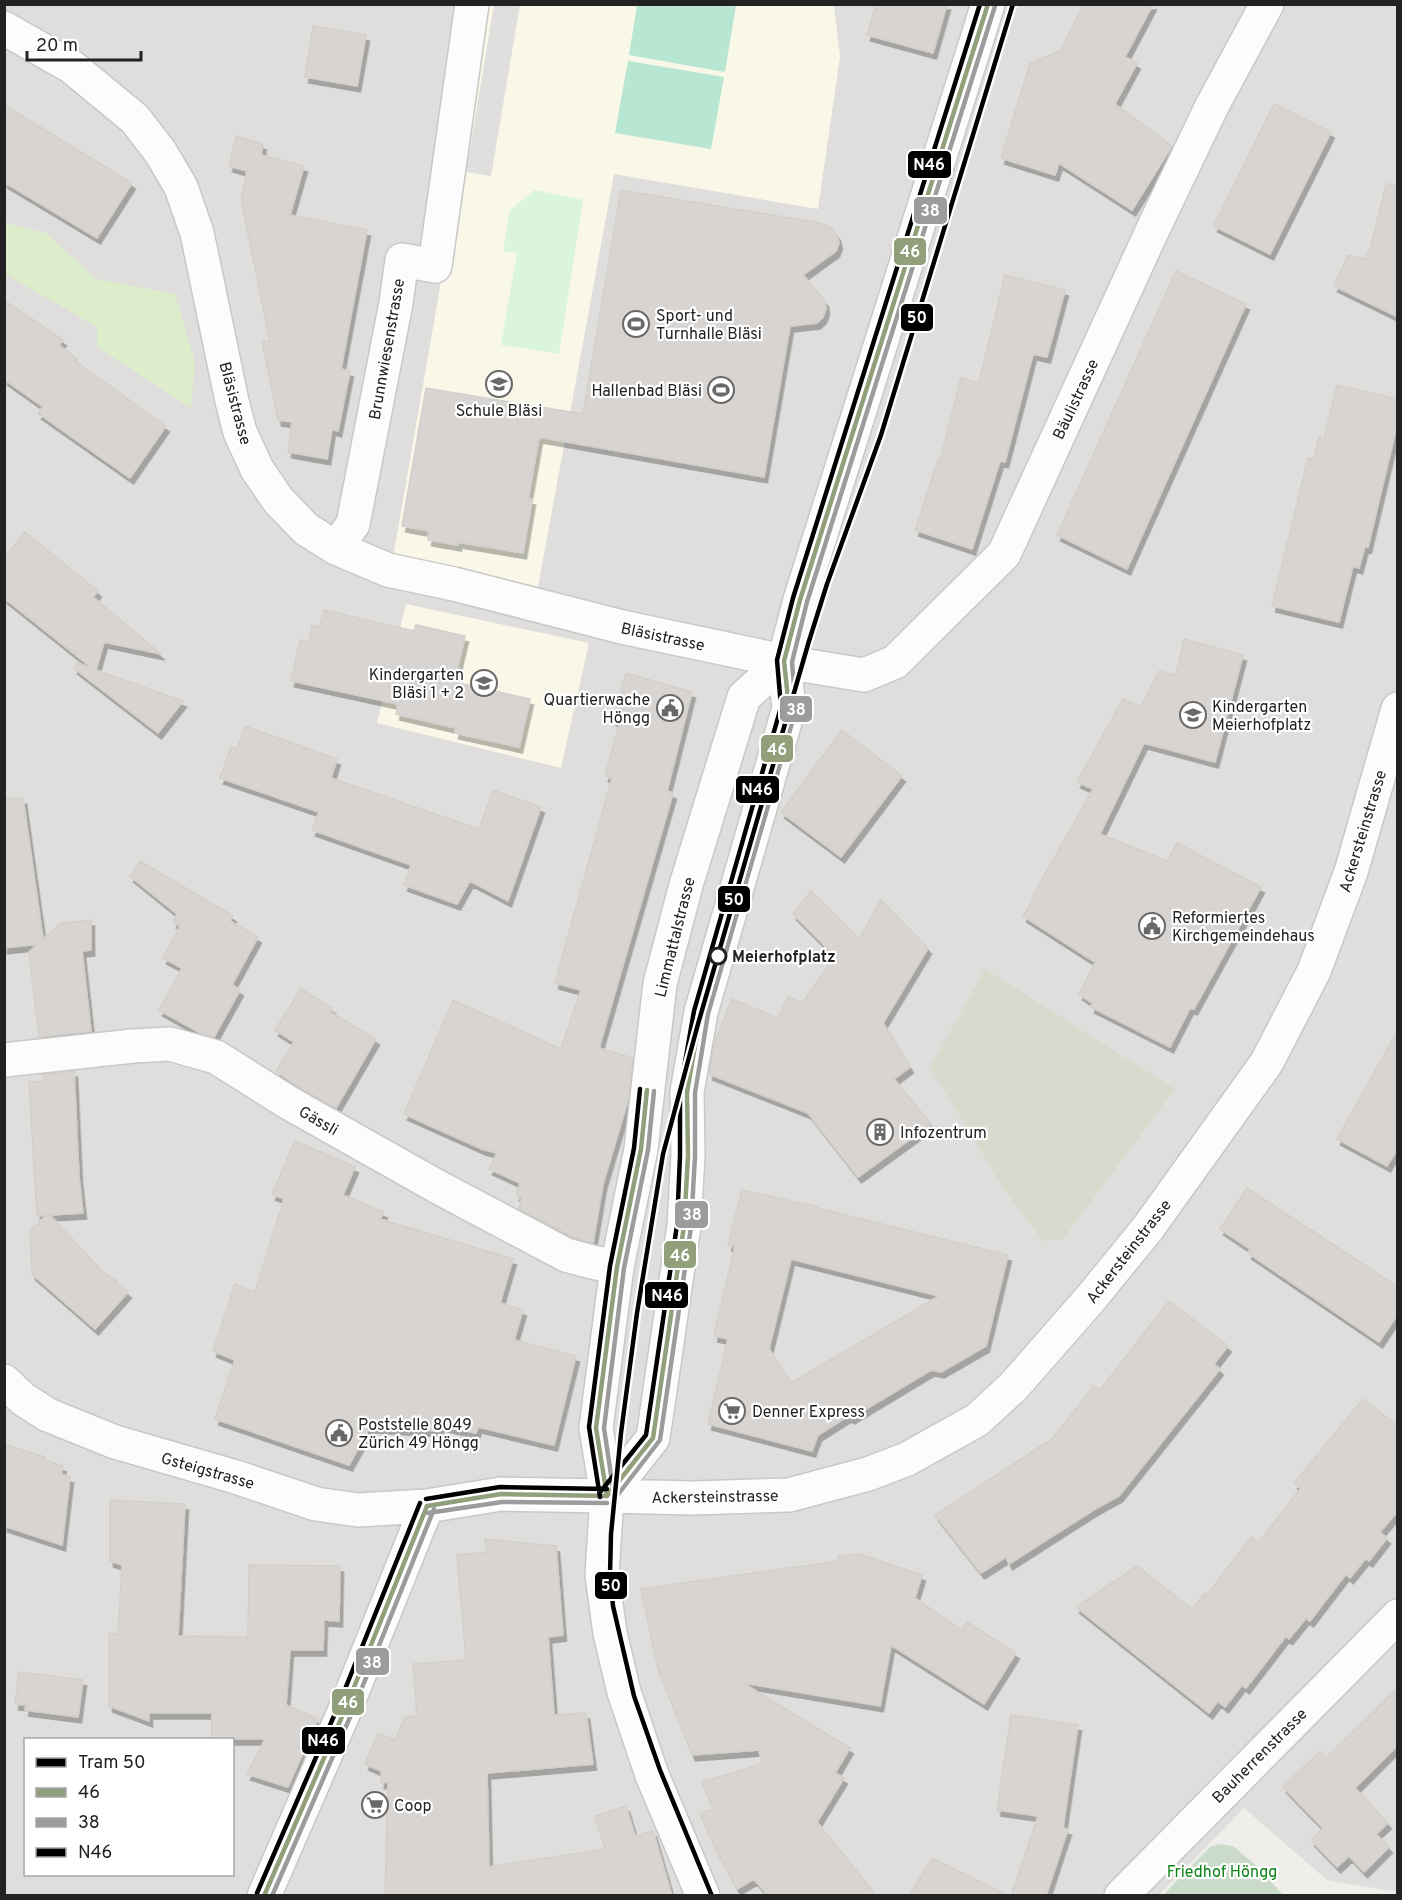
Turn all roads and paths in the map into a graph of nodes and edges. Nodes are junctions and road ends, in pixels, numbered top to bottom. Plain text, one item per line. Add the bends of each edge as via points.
1 (472, 4) edge
2 (988, 4) edge
3 (1267, 4) edge
4 (4, 28) edge
5 (336, 548) junction
6 (784, 661) junction
7 (1398, 710) edge
8 (4, 1060) edge
9 (649, 1077) junction
10 (687, 1092) junction
11 (617, 1267) junction
12 (4, 1381) edge
13 (606, 1496) junction
14 (427, 1506) junction
15 (1398, 1616) edge
16 (264, 1896) edge
17 (703, 1896) edge
18 (1122, 1896) edge

1 - 5 street, Brunnwiesenstrasse via 435,266 402,260 353,524
2 - 6 street via 816,545
3 - 6 street, Bäulistrasse via 1207,116 1004,554 895,662 864,675
4 - 5 street, Bläsistrasse via 72,67 135,119 161,153 181,187 197,233 244,441 278,500 306,529
5 - 6 street, Bläsistrasse via 388,570 622,627
6 - 9 street, Limmattalstrasse via 744,697 660,984
6 - 10 street via 789,708 705,998
7 - 13 street, Ackersteinstrasse via 1347,883 1314,971 1267,1062 1148,1228 1012,1387 977,1420 907,1459 868,1474 789,1495
8 - 11 street, Gässli via 170,1044 216,1058 428,1182 556,1250
9 - 10 street
9 - 11 street via 640,1149
10 - 13 street via 684,1226 653,1438
11 - 13 street via 596,1428
12 - 14 street, Gsteigstrasse via 22,1399 48,1415 114,1442 315,1503 358,1510
13 - 14 street, Ackersteinstrasse via 501,1494
13 - 17 street via 602,1575 624,1692 652,1775
14 - 16 street
15 - 18 street, Bauherrenstrasse

